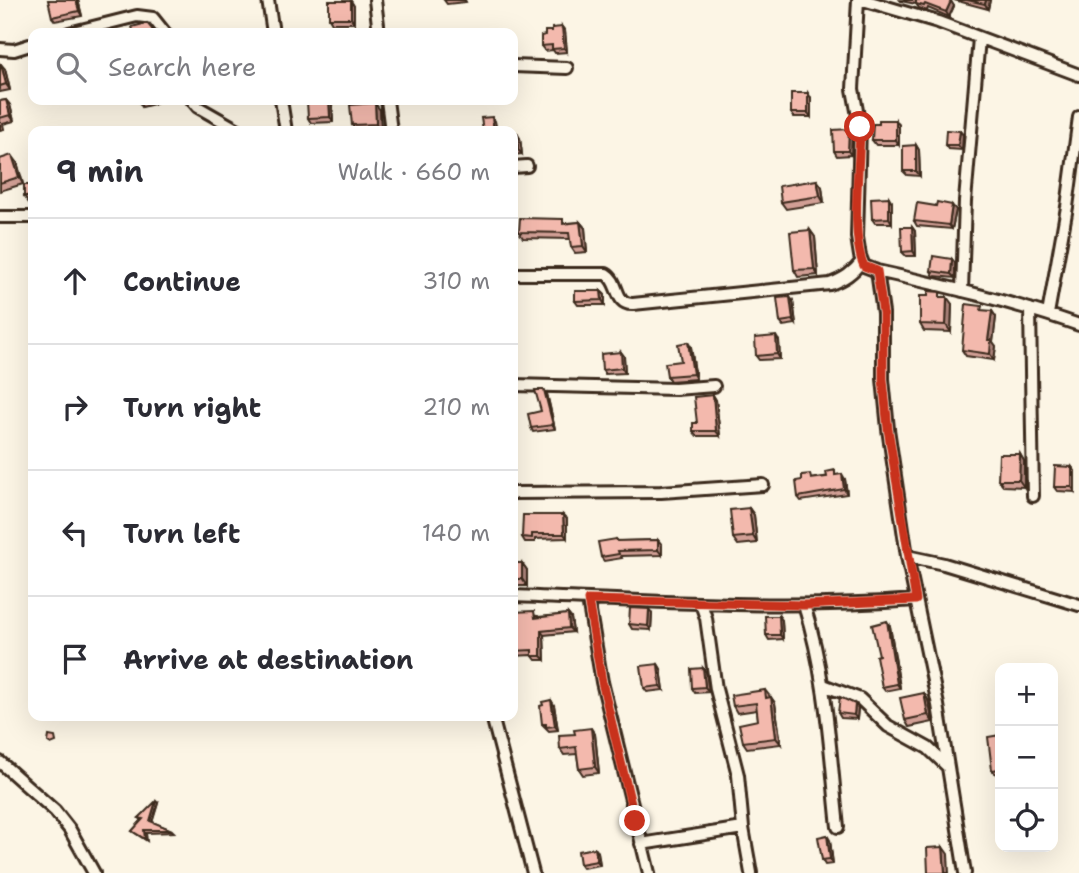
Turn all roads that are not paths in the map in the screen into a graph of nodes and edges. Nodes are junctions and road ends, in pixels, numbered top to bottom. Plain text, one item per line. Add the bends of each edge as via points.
1 (268, 0) edge
2 (375, 0) edge
3 (860, 0) edge
4 (89, 28) edge
5 (161, 28) edge
6 (272, 28) edge
7 (378, 28) edge
8 (979, 38) junction
9 (28, 46) edge
10 (0, 49) edge
11 (518, 66) edge
12 (567, 68) dead end
13 (1079, 75) edge
14 (196, 105) edge
15 (282, 105) edge
16 (388, 105) edge
17 (1079, 117) edge
18 (231, 126) edge
19 (285, 126) edge
20 (390, 126) edge
21 (527, 166) dead end
22 (518, 167) edge
23 (0, 217) edge
24 (28, 217) edge
25 (862, 261) junction
26 (877, 271) junction
27 (518, 274) edge
28 (962, 291) junction
29 (1030, 309) junction
30 (1048, 314) junction
31 (1079, 326) edge
32 (518, 385) edge
33 (714, 386) dead end
34 (763, 485) dead end
35 (518, 493) edge
36 (1033, 496) dead end
37 (907, 555) junction
38 (518, 596) edge
39 (588, 600) junction
40 (916, 600) junction
41 (701, 604) junction
42 (804, 605) junction
43 (1079, 605) edge
44 (823, 685) junction
45 (493, 721) edge
46 (0, 762) edge
47 (949, 769) junction
48 (838, 827) dead end
49 (743, 828) junction
50 (641, 844) junction
51 (94, 873) edge
52 (533, 873) edge
53 (649, 873) edge
54 (751, 873) edge
55 (965, 873) edge

1 - 6 street
2 - 7 street
3 - 8 street
3 - 25 street via 853,89 860,127 857,237
4 - 5 street via 137,16 153,18
8 - 13 street
8 - 28 street
9 - 10 street
11 - 12 street
14 - 18 street
15 - 19 street
16 - 20 street
17 - 30 street
21 - 22 street
23 - 24 street
25 - 26 street
25 - 27 street via 841,280 816,286 633,304 621,301 614,280 606,274
26 - 28 street
26 - 37 street via 888,429
28 - 29 street
29 - 30 street
29 - 36 street
30 - 31 street
32 - 33 street via 675,390
34 - 35 street via 661,492
37 - 40 street
37 - 43 street
38 - 39 street
39 - 41 street
39 - 50 street via 602,682
40 - 42 street
40 - 47 street
41 - 42 street
41 - 49 street via 738,775
42 - 44 street
44 - 47 street via 860,699 888,726 928,748
44 - 48 street
45 - 52 street
46 - 51 street via 55,811
47 - 55 street
49 - 50 street
49 - 54 street
50 - 53 street

